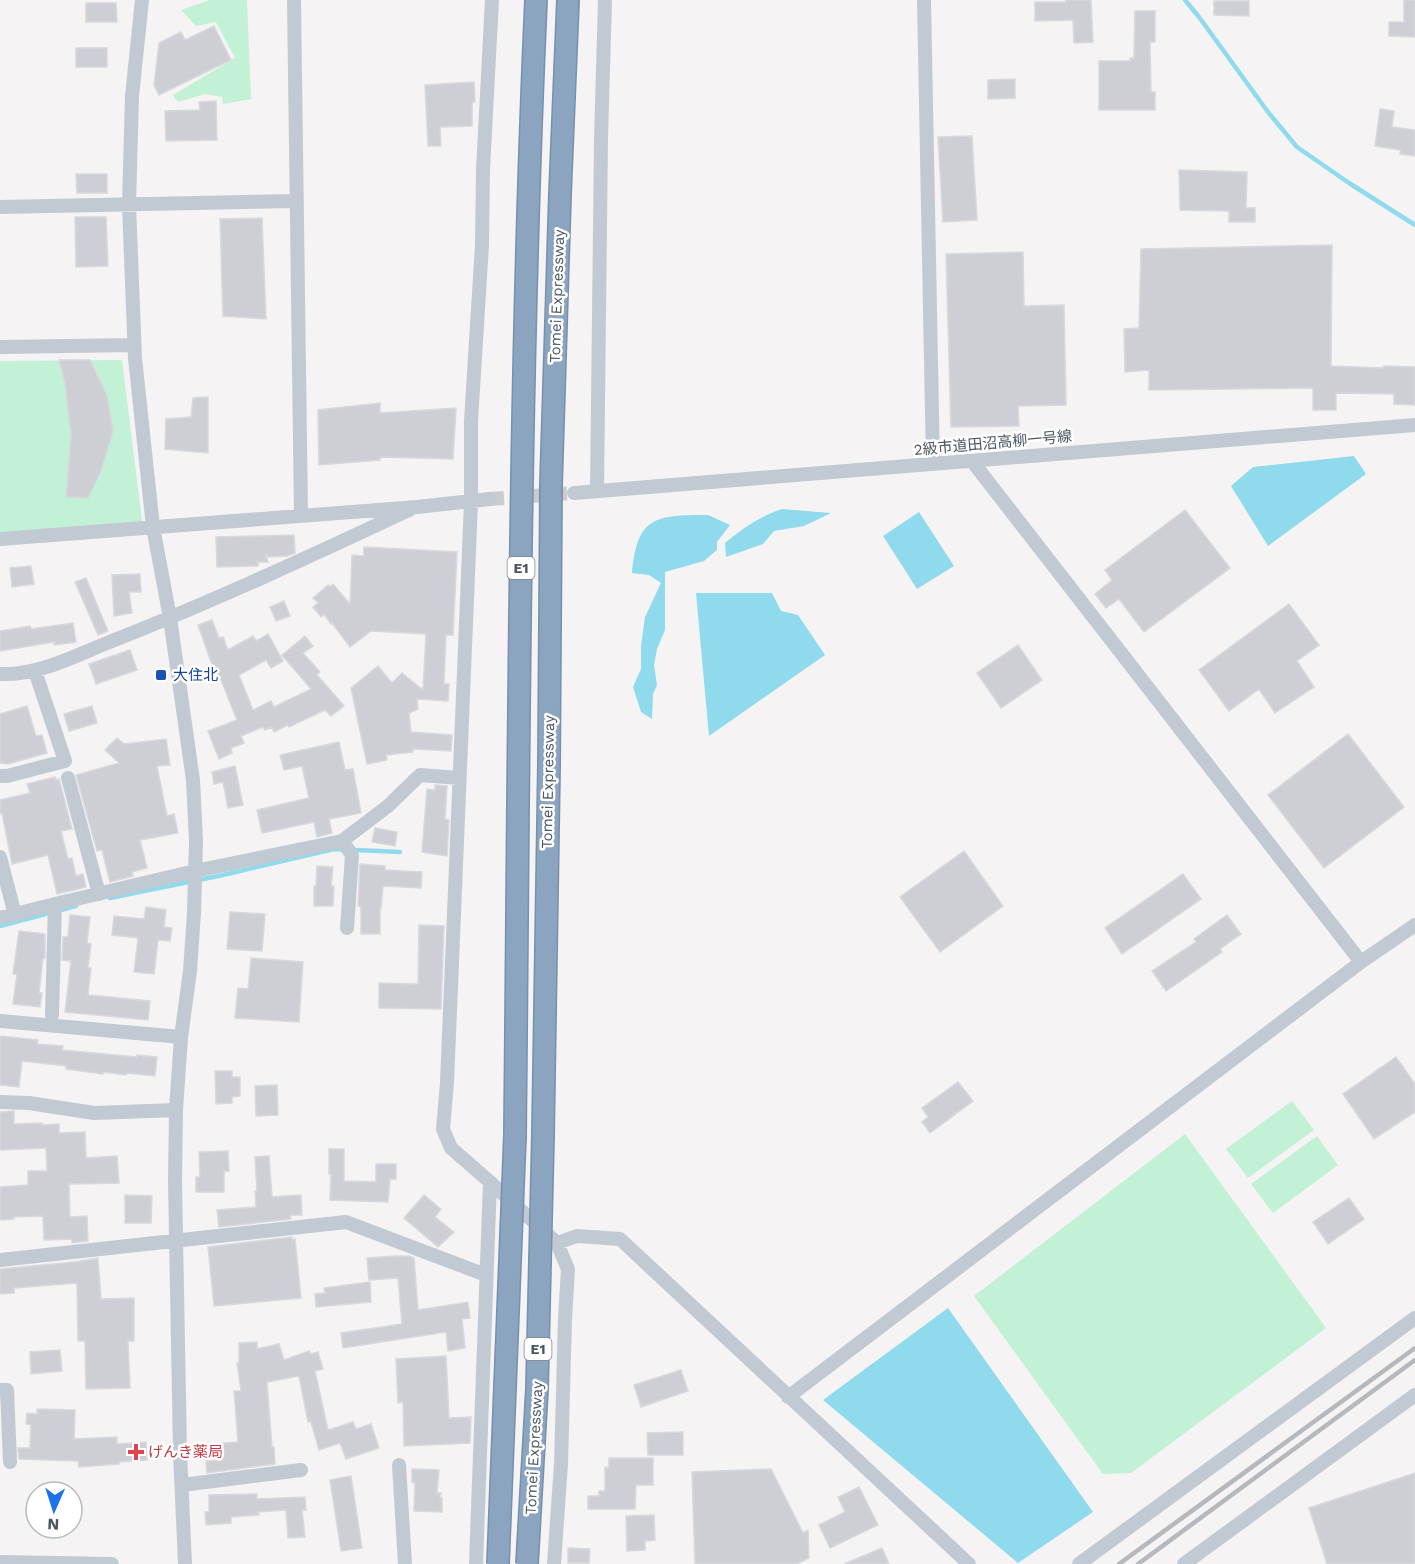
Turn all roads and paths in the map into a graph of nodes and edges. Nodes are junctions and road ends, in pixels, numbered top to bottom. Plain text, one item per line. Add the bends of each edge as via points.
1 (142, 0) edge
2 (294, 0) edge
3 (492, 0) edge
4 (536, 0) edge
5 (568, 0) edge
6 (605, 0) edge
7 (924, 0) edge
8 (297, 201) junction
9 (129, 205) junction
10 (0, 207) edge
11 (134, 345) junction
12 (0, 347) edge
13 (1415, 424) edge
14 (972, 461) junction
15 (933, 464) junction
16 (597, 491) junction
17 (574, 493) tunnel mouth
18 (490, 499) tunnel mouth
19 (471, 502) junction
20 (417, 507) junction
21 (301, 515) junction
22 (153, 527) junction
23 (0, 539) edge
24 (170, 618) junction
25 (35, 671) junction
26 (0, 674) edge
27 (0, 776) edge
28 (68, 777) dead end
29 (459, 778) junction
30 (342, 841) junction
31 (0, 857) edge
32 (195, 871) junction
33 (99, 894) junction
34 (55, 904) junction
35 (15, 915) junction
36 (0, 918) edge
37 (1415, 925) edge
38 (346, 928) dead end
39 (1361, 962) junction
40 (52, 1015) dead end
41 (0, 1021) edge
42 (182, 1037) junction
43 (0, 1102) edge
44 (176, 1110) junction
45 (490, 1182) junction
46 (177, 1240) junction
47 (557, 1243) junction
48 (0, 1260) edge
49 (486, 1275) junction
50 (1415, 1318) edge
51 (0, 1390) edge
52 (1415, 1395) edge
53 (788, 1397) junction
54 (10, 1462) dead end
55 (399, 1466) dead end
56 (301, 1470) dead end
57 (182, 1485) junction
58 (0, 1562) edge
59 (112, 1564) edge
60 (185, 1564) edge
61 (405, 1564) edge
62 (476, 1564) edge
63 (498, 1564) edge
64 (527, 1564) edge
65 (554, 1564) edge
66 (969, 1564) edge
67 (1079, 1564) edge
68 (1184, 1564) edge

1 - 9 street via 132,96
2 - 8 street
3 - 19 street via 471,421
4 - 63 highway, Tomei Expressway / E1, bridge via 522,484 515,1135
5 - 64 highway, Tomei Expressway / E1, bridge via 551,485 537,1389
6 - 16 street
7 - 15 street
8 - 9 street
8 - 21 street
9 - 10 street
9 - 11 street
11 - 12 street
11 - 22 street
13 - 14 street, 2級市道田沼高柳一号線
14 - 15 street, 2級市道田沼高柳一号線
14 - 39 street
15 - 16 street, 2級市道田沼高柳一号線
16 - 17 street, 2級市道田沼高柳一号線
18 - 19 street
19 - 20 street
19 - 29 street
20 - 21 street
20 - 24 street
21 - 22 street
22 - 23 street
22 - 24 street
24 - 25 street
24 - 32 street via 193,780
25 - 26 street
25 - 27 street via 65,761
28 - 33 street
29 - 30 street via 420,775
29 - 45 street via 443,1129 451,1148
30 - 32 street
30 - 38 street via 352,855
31 - 35 street
32 - 33 street
32 - 42 street
33 - 34 street
34 - 35 street
34 - 40 street
35 - 36 street
37 - 39 street
39 - 53 street
41 - 42 street
42 - 44 street
43 - 44 street via 94,1113
44 - 46 street
45 - 47 street
45 - 49 street
46 - 48 street
46 - 49 street via 346,1222
46 - 57 street
47 - 53 street via 577,1236 620,1239
47 - 65 street via 568,1269
49 - 62 street
50 - 67 street
51 - 54 street via 7,1390
52 - 68 street
53 - 66 street
55 - 61 street
56 - 57 street
57 - 60 street
58 - 59 street

